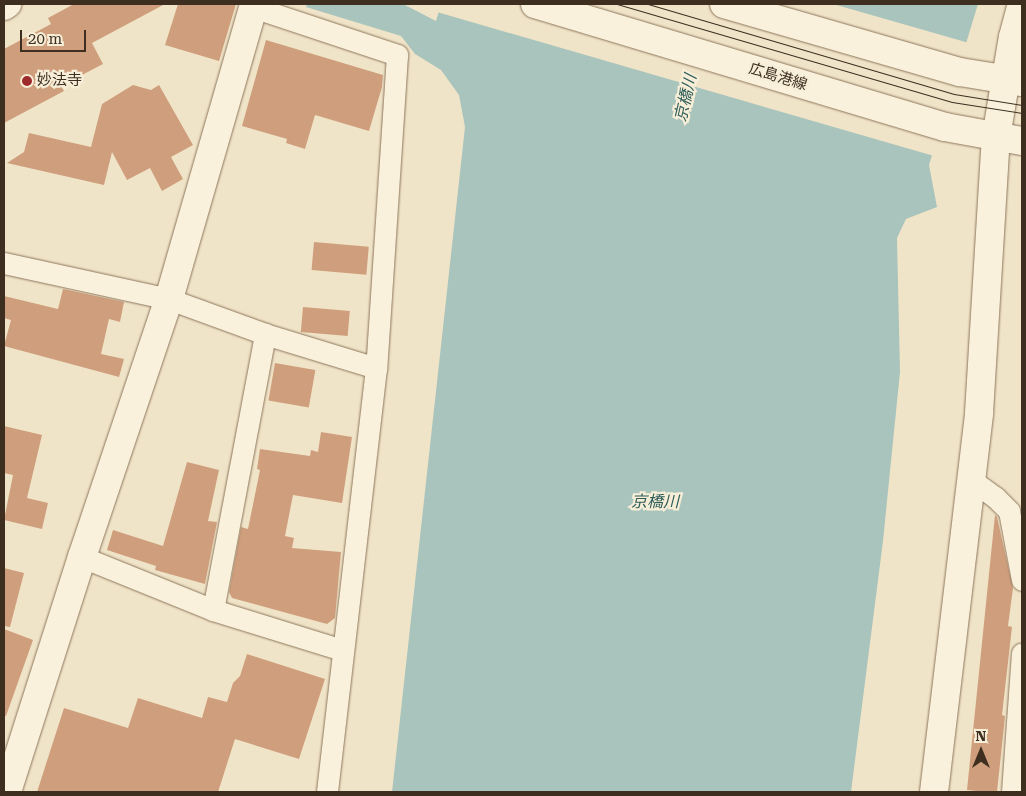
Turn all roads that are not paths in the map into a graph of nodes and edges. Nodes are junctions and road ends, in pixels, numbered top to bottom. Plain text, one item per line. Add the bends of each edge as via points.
1 (7, 4) edge
2 (535, 4) edge
3 (724, 4) edge
4 (1022, 4) edge
5 (4, 6) edge
6 (254, 6) edge
7 (1014, 81) edge
8 (1009, 139) edge
9 (4, 263) edge
10 (168, 299) junction
11 (265, 334) junction
12 (376, 368) junction
13 (970, 479) junction
14 (82, 558) junction
15 (1022, 580) edge
16 (213, 610) junction
17 (342, 650) junction
18 (1022, 653) edge
19 (12, 751) edge
20 (7, 792) edge
21 (327, 792) edge
22 (934, 792) edge
23 (1012, 792) edge

1 - 5 street
2 - 8 street, 広島港線 via 944,127
3 - 7 street via 960,72
4 - 7 street via 1013,37
6 - 10 street
6 - 12 street via 397,55
7 - 8 street
8 - 13 street
9 - 10 street
10 - 11 street
10 - 14 street
11 - 12 street
11 - 16 street
12 - 17 street
13 - 15 street via 1008,511
13 - 22 street
14 - 16 street
14 - 19 street
16 - 17 street
17 - 21 street
18 - 23 street
19 - 20 street

